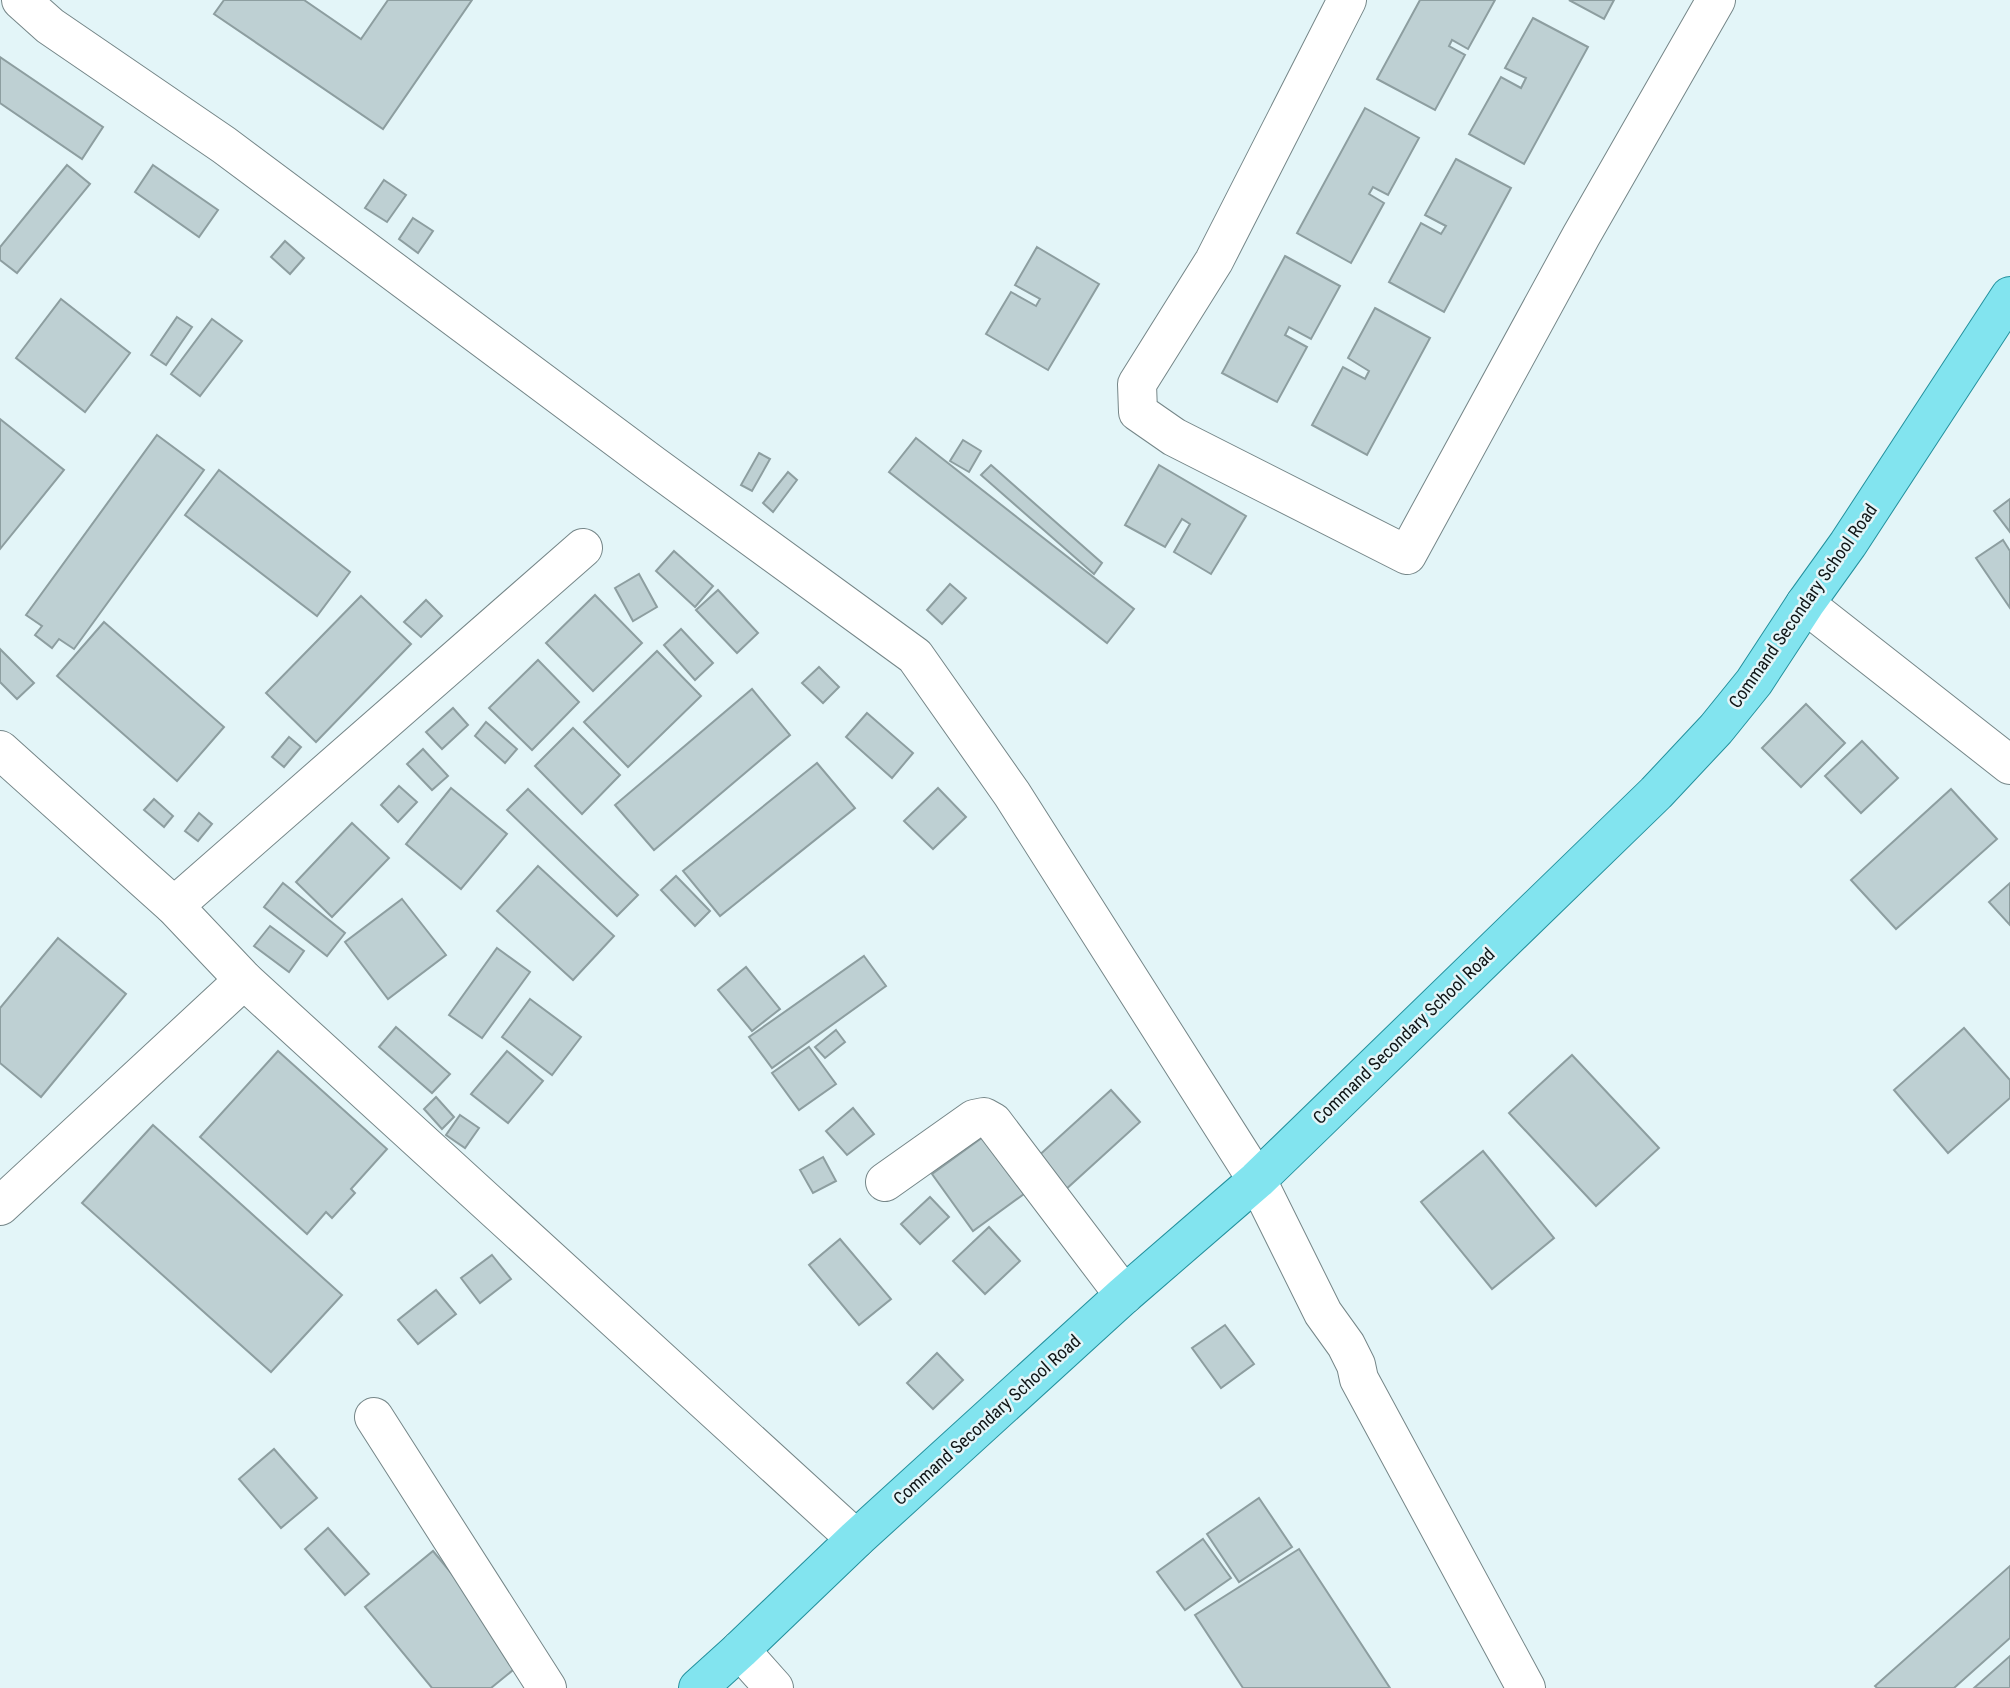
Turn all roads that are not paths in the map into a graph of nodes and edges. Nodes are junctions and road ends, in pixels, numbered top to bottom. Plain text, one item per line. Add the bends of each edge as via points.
1 (21, 0) edge
2 (1347, 0) edge
3 (1716, 0) edge
4 (2010, 296) edge
5 (583, 548) dead end
6 (1805, 604) junction
7 (0, 750) edge
8 (2010, 765) edge
9 (174, 906) junction
10 (244, 980) junction
11 (1257, 1180) junction
12 (885, 1182) dead end
13 (0, 1206) edge
14 (1124, 1295) junction
15 (374, 1417) dead end
16 (856, 1539) junction
17 (740, 1650) junction
18 (547, 1688) edge
19 (698, 1688) edge
20 (774, 1688) edge
21 (1526, 1688) edge

1 - 11 street via 50,26 224,145 915,656 1012,794
2 - 3 street via 1214,261 1137,384 1138,412 1174,437 1407,555
4 - 6 main road, Command Secondary School Road
5 - 9 street
6 - 8 street
6 - 11 main road, Command Secondary School Road via 1754,682 1656,793
7 - 9 street
9 - 10 street
10 - 13 street
10 - 16 street
11 - 14 main road, Command Secondary School Road
11 - 21 street via 1323,1313 1346,1345 1359,1379
12 - 14 street via 984,1116
14 - 16 main road, Command Secondary School Road
15 - 18 street
16 - 17 main road, Command Secondary School Road
17 - 19 main road, Command Secondary School Road
17 - 20 street

